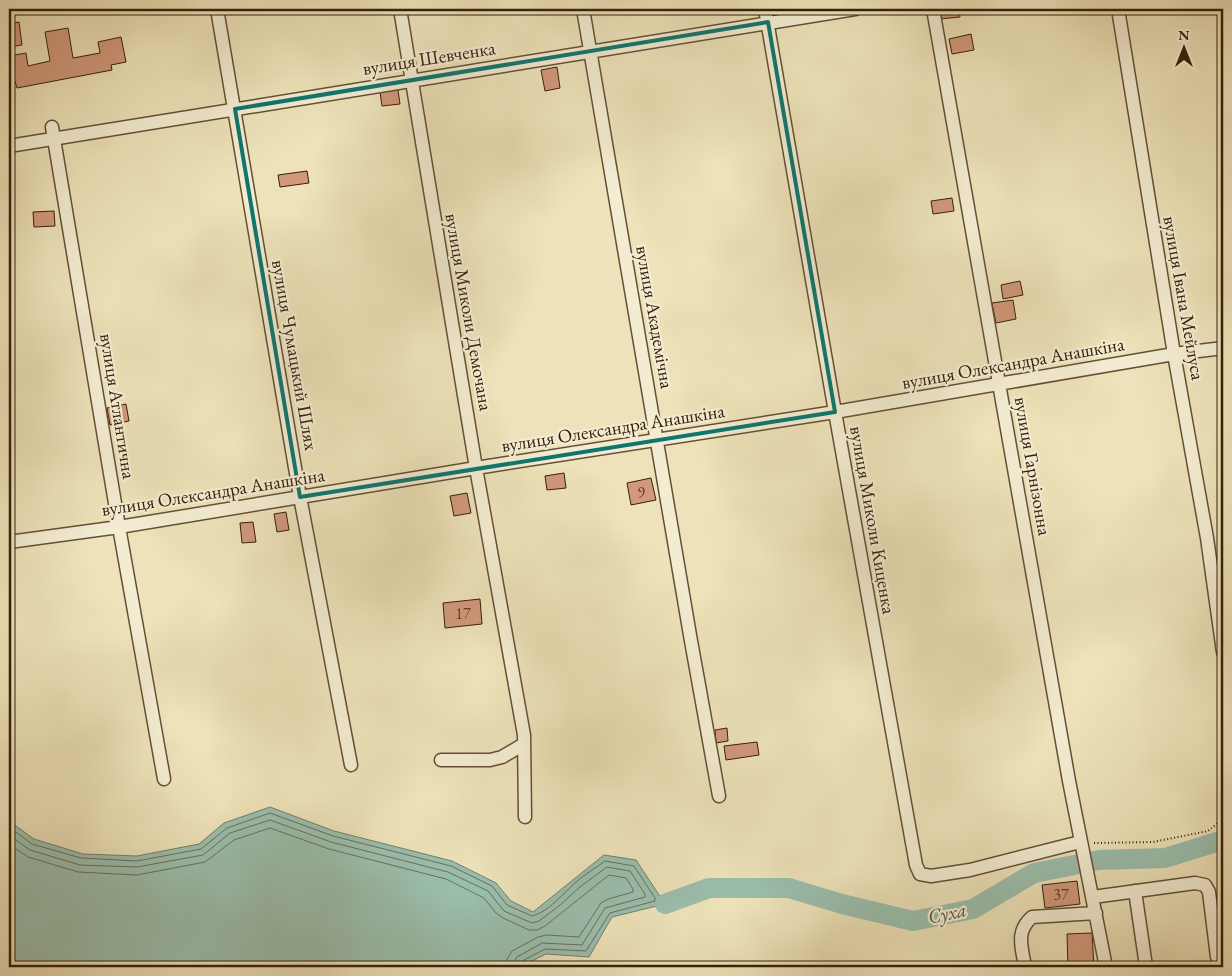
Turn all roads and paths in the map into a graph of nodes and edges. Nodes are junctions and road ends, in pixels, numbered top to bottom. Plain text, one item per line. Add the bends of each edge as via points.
1 (217, 9) edge
2 (400, 9) edge
3 (583, 9) edge
4 (765, 9) edge
5 (855, 9) edge
6 (933, 9) edge
7 (1118, 9) edge
8 (768, 22) junction
9 (589, 45) junction
10 (410, 74) junction
11 (235, 109) junction
12 (53, 133) junction
13 (9, 146) edge
14 (1223, 348) edge
15 (1174, 354) junction
16 (1000, 383) junction
17 (835, 412) junction
18 (658, 440) junction
19 (476, 468) junction
20 (300, 497) junction
21 (119, 527) junction
22 (9, 542) edge
23 (1223, 652) edge
24 (524, 744) junction
25 (441, 760) dead end
26 (351, 765) dead end
27 (164, 779) dead end
28 (719, 796) dead end
29 (525, 817) dead end
30 (1223, 819) edge
31 (1080, 842) junction
32 (1134, 891) junction
33 (1093, 897) junction
34 (1096, 913) junction
35 (1217, 957) dead end
36 (1146, 966) edge
37 (1025, 967) edge
38 (1106, 967) edge

1 - 11 street, вулиця Чумацький Шлях
2 - 10 street, вулиця Миколи Демочана
3 - 9 street, вулиця Академічна
4 - 8 street, вулиця Миколи Киценка
5 - 8 street, вулиця Шевченка
6 - 16 street, вулиця Гарнізонна
7 - 15 street, вулиця Івана Мейлуса
8 - 9 street, вулиця Шевченка
8 - 17 street, вулиця Миколи Киценка
9 - 10 street, вулиця Шевченка
9 - 18 street, вулиця Академічна
10 - 11 street, вулиця Шевченка
10 - 19 street, вулиця Миколи Демочана
11 - 12 street, вулиця Шевченка
11 - 20 street, вулиця Чумацький Шлях
12 - 13 street, вулиця Шевченка
12 - 21 street, вулиця Атлантична
14 - 15 street, вулиця Олександра Анашкіна
15 - 16 street, вулиця Олександра Анашкіна
15 - 23 street, вулиця Івана Мейлуса via 1207,538
16 - 17 street, вулиця Олександра Анашкіна
16 - 31 street, вулиця Гарнізонна
17 - 18 street, вулиця Олександра Анашкіна
17 - 31 street, вулиця Миколи Киценка via 905,809 920,874 931,876 970,870
18 - 19 street, вулиця Олександра Анашкіна
18 - 28 street, вулиця Академічна
19 - 20 street, вулиця Олександра Анашкіна
19 - 24 street, вулиця Миколи Демочана
20 - 21 street, вулиця Олександра Анашкіна
20 - 26 street, вулиця Чумацький Шлях
21 - 22 street, вулиця Олександра Анашкіна
21 - 27 street, вулиця Атлантична
24 - 25 street via 490,760
24 - 29 street, вулиця Миколи Демочана
30 - 31 path via 1208,831 1152,842
31 - 33 street, вулиця Гарнізонна
32 - 33 street
32 - 35 street via 1195,883 1206,885
32 - 36 street
33 - 34 street
34 - 37 street via 1032,917 1020,933
34 - 38 street

